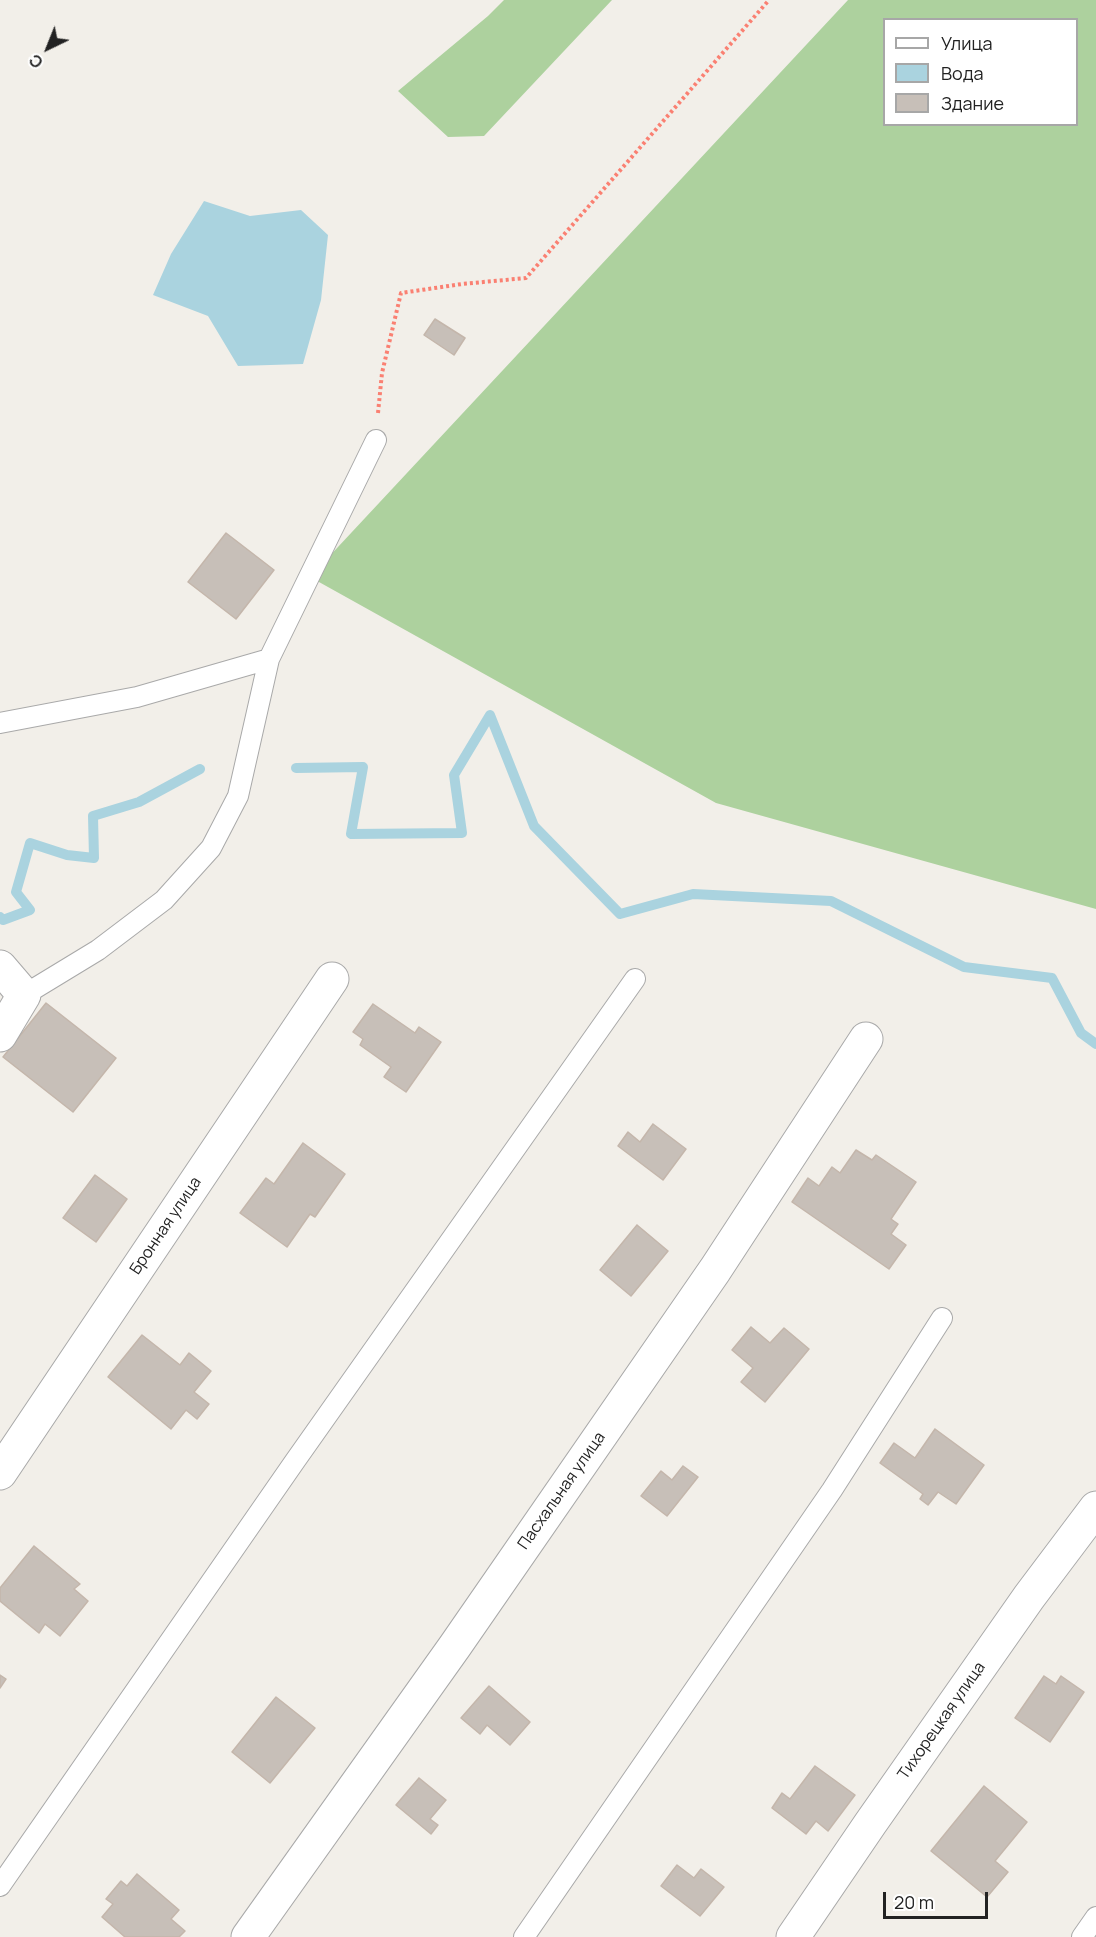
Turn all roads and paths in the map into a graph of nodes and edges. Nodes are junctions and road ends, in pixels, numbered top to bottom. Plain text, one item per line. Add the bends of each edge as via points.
1 (769, 0) edge
2 (375, 440) joint
3 (269, 659) junction
4 (0, 723) edge
5 (0, 967) edge
6 (332, 979) dead end
7 (634, 979) dead end
8 (24, 995) junction
9 (0, 1034) edge
10 (866, 1039) dead end
11 (942, 1318) dead end
12 (0, 1473) edge
13 (1096, 1508) edge
14 (0, 1886) edge
15 (1096, 1917) edge
16 (248, 1937) edge
17 (524, 1937) edge
18 (793, 1937) edge
19 (1082, 1937) edge

1 - 2 path via 526,278 400,293 382,373
2 - 3 lane
3 - 4 lane via 137,697
3 - 8 lane via 238,796 211,848 164,900 98,950
5 - 8 street
6 - 12 street, Бронная улица
7 - 14 lane
8 - 9 street
10 - 16 street, Пасхальная улица via 688,1308
11 - 17 lane via 832,1490
13 - 18 street, Тихорецкая улица via 1029,1597
15 - 19 lane

